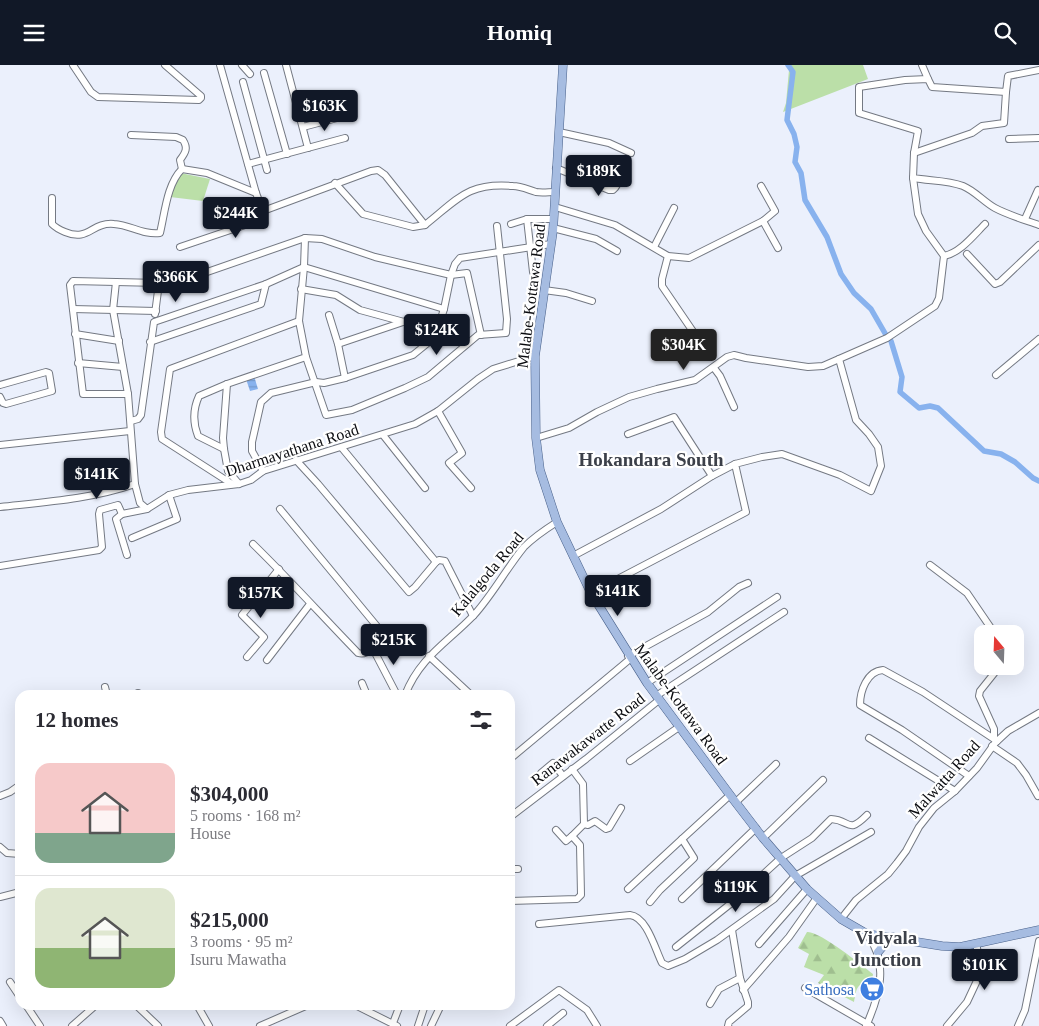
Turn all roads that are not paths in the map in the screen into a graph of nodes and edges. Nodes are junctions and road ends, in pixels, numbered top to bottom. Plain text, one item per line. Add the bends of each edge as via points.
1 (73, 65) edge
2 (165, 65) edge
3 (220, 65) edge
4 (242, 65) edge
5 (286, 65) edge
6 (563, 65) edge
7 (922, 65) edge
8 (1039, 70) edge
9 (264, 73) dead end
10 (250, 74) dead end
11 (928, 79) junction
12 (243, 81) dead end
13 (1006, 92) junction
14 (341, 117) dead end
15 (303, 127) junction
16 (559, 132) junction
17 (131, 135) dead end
18 (345, 138) dead end
19 (1039, 138) edge
20 (1009, 139) dead end
21 (308, 148) junction
22 (631, 153) dead end
23 (914, 153) junction
24 (286, 154) junction
25 (264, 160) junction
26 (248, 164) junction
27 (556, 168) junction
28 (182, 169) junction
29 (627, 169) dead end
30 (268, 170) dead end
31 (913, 177) junction
32 (336, 183) junction
33 (761, 186) dead end
34 (1038, 191) dead end
35 (555, 192) junction
36 (256, 193) junction
37 (52, 198) dead end
38 (554, 207) junction
39 (674, 208) dead end
40 (263, 211) junction
41 (527, 219) junction
42 (554, 219) junction
43 (1025, 219) junction
44 (763, 221) junction
45 (511, 224) dead end
46 (985, 224) dead end
47 (425, 225) junction
48 (1039, 225) edge
49 (496, 226) dead end
50 (553, 228) junction
51 (305, 238) junction
52 (551, 244) junction
53 (1039, 245) edge
54 (180, 247) dead end
55 (530, 247) junction
56 (654, 247) junction
57 (778, 248) dead end
58 (498, 251) junction
59 (617, 251) dead end
60 (967, 254) dead end
61 (668, 256) junction
62 (944, 256) junction
63 (304, 267) junction
64 (533, 272) dead end
65 (450, 275) junction
66 (116, 282) junction
67 (159, 283) junction
68 (266, 284) junction
69 (301, 289) junction
70 (544, 290) junction
71 (592, 301) dead end
72 (73, 309) junction
73 (444, 309) junction
74 (113, 310) junction
75 (156, 311) junction
76 (330, 315) dead end
77 (299, 321) junction
78 (406, 321) junction
79 (154, 322) junction
80 (437, 331) junction
81 (75, 334) junction
82 (481, 335) junction
83 (1039, 339) edge
84 (119, 341) junction
85 (150, 342) junction
86 (338, 344) junction
87 (707, 352) dead end
88 (535, 356) junction
89 (306, 357) junction
90 (839, 359) junction
91 (78, 363) junction
92 (124, 367) junction
93 (714, 368) junction
94 (996, 375) dead end
95 (345, 378) junction
96 (316, 382) junction
97 (227, 384) junction
98 (0, 385) edge
99 (128, 394) junction
100 (0, 397) edge
101 (734, 407) dead end
102 (438, 411) junction
103 (131, 421) junction
104 (130, 431) junction
105 (628, 433) dead end
106 (383, 435) junction
107 (536, 438) junction
108 (0, 445) edge
109 (342, 448) junction
110 (224, 449) junction
111 (296, 460) junction
112 (735, 464) junction
113 (263, 471) junction
114 (712, 476) junction
115 (135, 483) junction
116 (235, 484) junction
117 (425, 488) dead end
118 (471, 488) dead end
119 (169, 495) junction
120 (0, 507) edge
121 (147, 509) junction
122 (280, 509) dead end
123 (122, 514) junction
124 (558, 522) junction
125 (132, 538) dead end
126 (253, 544) dead end
127 (127, 555) dead end
128 (573, 556) junction
129 (436, 561) junction
130 (930, 565) dead end
131 (0, 566) edge
132 (279, 569) junction
133 (748, 583) dead end
134 (591, 593) junction
135 (777, 597) dead end
136 (310, 604) junction
137 (784, 612) dead end
138 (473, 616) junction
139 (989, 625) edge
140 (372, 647) junction
141 (429, 656) junction
142 (247, 657) dead end
143 (629, 657) junction
144 (267, 660) dead end
145 (993, 675) edge
146 (362, 683) dead end
147 (647, 683) junction
148 (105, 687) dead end
149 (106, 690) edge
150 (365, 690) edge
151 (394, 690) edge
152 (407, 690) edge
153 (466, 690) edge
154 (658, 698) junction
155 (1039, 713) edge
156 (679, 727) junction
157 (869, 738) dead end
158 (996, 739) junction
159 (992, 746) junction
160 (515, 755) edge
161 (630, 761) dead end
162 (776, 764) dead end
163 (572, 769) junction
164 (541, 773) dead end
165 (563, 776) junction
166 (969, 776) junction
167 (823, 780) dead end
168 (15, 788) edge
169 (955, 791) junction
170 (730, 795) junction
171 (0, 796) edge
172 (1038, 796) dead end
173 (736, 802) junction
174 (621, 808) dead end
175 (515, 813) edge
176 (868, 815) dead end
177 (584, 824) junction
178 (756, 828) junction
179 (556, 831) dead end
180 (872, 832) dead end
181 (572, 836) junction
182 (763, 838) junction
183 (682, 839) junction
184 (0, 847) edge
185 (15, 854) edge
186 (781, 858) junction
187 (795, 876) junction
188 (628, 889) dead end
189 (807, 889) junction
190 (15, 893) edge
191 (0, 897) edge
192 (682, 899) dead end
193 (816, 899) junction
194 (515, 901) edge
195 (650, 902) dead end
196 (840, 919) junction
197 (539, 924) dead end
198 (732, 929) junction
199 (1039, 930) edge
200 (867, 934) junction
201 (894, 937) junction
202 (1039, 941) edge
203 (760, 944) dead end
204 (976, 944) junction
205 (676, 947) dead end
206 (878, 952) junction
207 (740, 978) junction
208 (10, 982) dead end
209 (805, 988) dead end
210 (15, 990) edge
211 (743, 990) junction
212 (710, 1004) dead end
213 (29, 1010) edge
214 (141, 1010) edge
215 (200, 1010) edge
216 (297, 1010) edge
217 (365, 1010) edge
218 (399, 1010) edge
219 (423, 1010) edge
220 (439, 1010) edge
221 (90, 1011) edge
222 (563, 1013) dead end
223 (80, 1020) junction
224 (0, 1021) edge
225 (395, 1025) edge
226 (868, 1025) edge
227 (3, 1026) edge
228 (40, 1026) edge
229 (72, 1026) edge
230 (86, 1026) edge
231 (158, 1026) edge
232 (209, 1026) edge
233 (260, 1026) edge
234 (418, 1026) edge
235 (431, 1026) edge
236 (510, 1026) edge
237 (547, 1026) edge
238 (598, 1026) edge
239 (728, 1026) edge
240 (947, 1026) edge
241 (1019, 1026) edge

1 - 2 street via 98,97 202,98
3 - 26 street
4 - 10 street
5 - 15 street
6 - 16 main road, Malabe-Kottawa Road
7 - 11 street
8 - 13 street via 1008,76
9 - 24 street
11 - 13 street via 932,87
11 - 23 street via 859,87 859,113 918,131
12 - 25 street
13 - 23 street via 1004,123 982,127
14 - 15 street
15 - 21 street
16 - 22 street via 609,143
16 - 27 main road, Malabe-Kottawa Road
17 - 28 street via 183,139 186,151 180,160
18 - 21 street
19 - 20 street
21 - 24 street
23 - 31 street
24 - 25 street
25 - 26 street
25 - 30 street
26 - 36 street
27 - 29 street via 608,190 613,190
27 - 35 main road, Malabe-Kottawa Road
28 - 36 street via 207,173
28 - 37 street via 168,196 160,233 149,234 106,223 75,236 52,224
31 - 43 street via 963,187 996,208
31 - 62 street via 918,214
32 - 40 street
32 - 47 street via 363,214 413,227
32 - 47 street via 378,171 385,175
33 - 44 street via 775,211
34 - 43 street
35 - 38 main road, Malabe-Kottawa Road
35 - 47 street via 516,186 475,188
36 - 40 street
38 - 42 main road, Malabe-Kottawa Road
38 - 56 street via 614,225
39 - 56 street
40 - 54 street via 260,220
41 - 42 street
41 - 45 street
41 - 55 street
42 - 50 main road, Malabe-Kottawa Road
43 - 48 street
44 - 57 street
44 - 61 street via 689,258
46 - 62 street via 957,251
49 - 58 street
50 - 52 main road, Malabe-Kottawa Road
50 - 59 street via 596,239
51 - 63 street
51 - 65 street via 322,239 375,257
51 - 67 street via 186,279
52 - 55 street
52 - 70 main road, Malabe-Kottawa Road
53 - 60 street via 995,284
55 - 58 street
55 - 64 street
56 - 61 street
58 - 65 street via 460,258
58 - 82 street via 506,333
61 - 87 street via 662,286
62 - 90 street via 939,298 935,306 886,338
63 - 68 street
63 - 69 street
63 - 73 street
65 - 73 street
65 - 82 street via 467,273
66 - 67 street
66 - 72 street via 73,281 70,285
66 - 74 street
67 - 75 street
68 - 79 street
68 - 85 street via 261,304
69 - 77 street
69 - 78 street via 336,295 360,310
70 - 71 street
70 - 88 main road, Malabe-Kottawa Road
72 - 74 street
72 - 81 street
73 - 80 street
74 - 75 street
74 - 84 street
75 - 79 street
76 - 86 street
77 - 89 street
77 - 116 street via 170,369 162,439
78 - 80 street
78 - 86 street
79 - 85 street
80 - 95 street via 413,355
81 - 84 street
81 - 91 street
82 - 96 street via 428,377 352,410 326,415
83 - 94 street
84 - 92 street
85 - 103 street via 141,415
86 - 95 street
88 - 102 street, Dharmayathana Road via 493,369
88 - 107 main road, Malabe-Kottawa Road
89 - 96 street
89 - 97 street
90 - 93 street via 823,366 808,367 734,355
90 - 112 street via 856,420 878,447 881,465 870,491 840,475 782,453
91 - 92 street
91 - 99 street via 83,394
92 - 99 street
93 - 101 street
93 - 107 street via 695,380 629,397 569,428
95 - 96 street
96 - 113 street via 272,393 261,402 252,451
97 - 110 street
97 - 110 street via 199,396 194,424 198,436
98 - 100 street via 46,372 49,373 52,391 6,404
99 - 103 street
102 - 106 street, Dharmayathana Road via 415,424
102 - 118 street via 462,453 449,463
103 - 104 street
104 - 108 street
104 - 115 street
105 - 114 street via 674,417
106 - 109 street, Dharmayathana Road
106 - 117 street
107 - 124 main road, Malabe-Kottawa Road via 540,470
109 - 111 street, Dharmayathana Road
109 - 129 street
110 - 116 street via 228,471
111 - 113 street, Dharmayathana Road
111 - 129 street via 409,592
112 - 114 street
112 - 134 street via 746,512
113 - 116 street, Dharmayathana Road via 251,480
114 - 128 street via 662,509
115 - 120 street via 91,496
115 - 121 street via 140,503
116 - 119 street, Dharmayathana Road
119 - 121 street, Dharmayathana Road
119 - 125 street via 176,519
121 - 123 street
122 - 140 street via 380,630
123 - 127 street via 116,519
123 - 131 street via 118,505 100,511 100,550
124 - 128 main road, Malabe-Kottawa Road
124 - 138 street, Kalalgoda Road via 524,548
126 - 132 street
128 - 134 main road, Malabe-Kottawa Road
129 - 138 street via 445,561
130 - 139 street via 967,593
132 - 136 street
132 - 142 street via 242,615 264,637
133 - 143 street via 708,612
134 - 143 main road, Malabe-Kottawa Road
135 - 147 street
136 - 140 street via 358,653 366,653
136 - 144 street
137 - 154 street, Ranawakawatte Road
138 - 141 street, Kalalgoda Road
140 - 151 street
141 - 152 street, Kalalgoda Road
141 - 153 street
143 - 147 main road, Malabe-Kottawa Road
143 - 160 street
145 - 158 street via 979,696
146 - 150 street
147 - 154 main road, Malabe-Kottawa Road
148 - 149 street
154 - 156 main road, Malabe-Kottawa Road
154 - 163 street, Ranawakawatte Road
155 - 158 street, Malwatta Road
156 - 161 street
156 - 170 main road, Malabe-Kottawa Road
157 - 169 street
158 - 159 street, Malwatta Road
158 - 166 street via 883,670 867,680 860,705
159 - 166 street, Malwatta Road
159 - 172 street via 1016,763
162 - 173 street
163 - 165 street, Ranawakawatte Road
163 - 177 street via 582,785
164 - 165 street via 553,763
165 - 175 street, Ranawakawatte Road
166 - 169 street, Malwatta Road
167 - 182 street
168 - 171 street
169 - 196 street, Malwatta Road via 934,808 888,874 856,900
170 - 173 main road, Malabe-Kottawa Road
170 - 183 street
173 - 178 main road, Malabe-Kottawa Road
174 - 177 street via 609,828 595,821
176 - 186 street via 854,826 831,819 812,838
177 - 181 street
178 - 182 main road, Malabe-Kottawa Road
178 - 192 street
179 - 181 street via 566,841
180 - 187 street
181 - 194 street via 580,845 581,895 577,899
182 - 186 main road, Malabe-Kottawa Road
183 - 188 street
183 - 195 street via 694,858
184 - 185 street
186 - 187 main road, Malabe-Kottawa Road
186 - 205 street
187 - 189 main road, Malabe-Kottawa Road
187 - 198 street via 774,899
189 - 193 main road, Malabe-Kottawa Road
189 - 203 street
190 - 191 street
193 - 196 main road, Malabe-Kottawa Road
193 - 211 street via 789,937
196 - 200 main road, Malabe-Kottawa Road
197 - 198 street via 637,916 662,963 668,966 701,950
198 - 207 street
199 - 204 main road, Malabe-Kottawa Road
200 - 201 main road, Malabe-Kottawa Road
200 - 206 street
201 - 204 main road, Malabe-Kottawa Road via 942,946
201 - 206 main road
202 - 241 street
204 - 240 street via 982,970 967,1003
206 - 226 street via 880,983
207 - 211 street
207 - 212 street via 718,989
208 - 210 street
209 - 226 street
211 - 239 street via 748,1006
213 - 228 street
214 - 231 street
215 - 232 street
216 - 233 street
217 - 225 street
218 - 225 street
219 - 234 street
220 - 235 street
221 - 223 street
222 - 237 street
223 - 229 street
223 - 230 street
224 - 227 street
236 - 238 street via 559,990 587,1010

